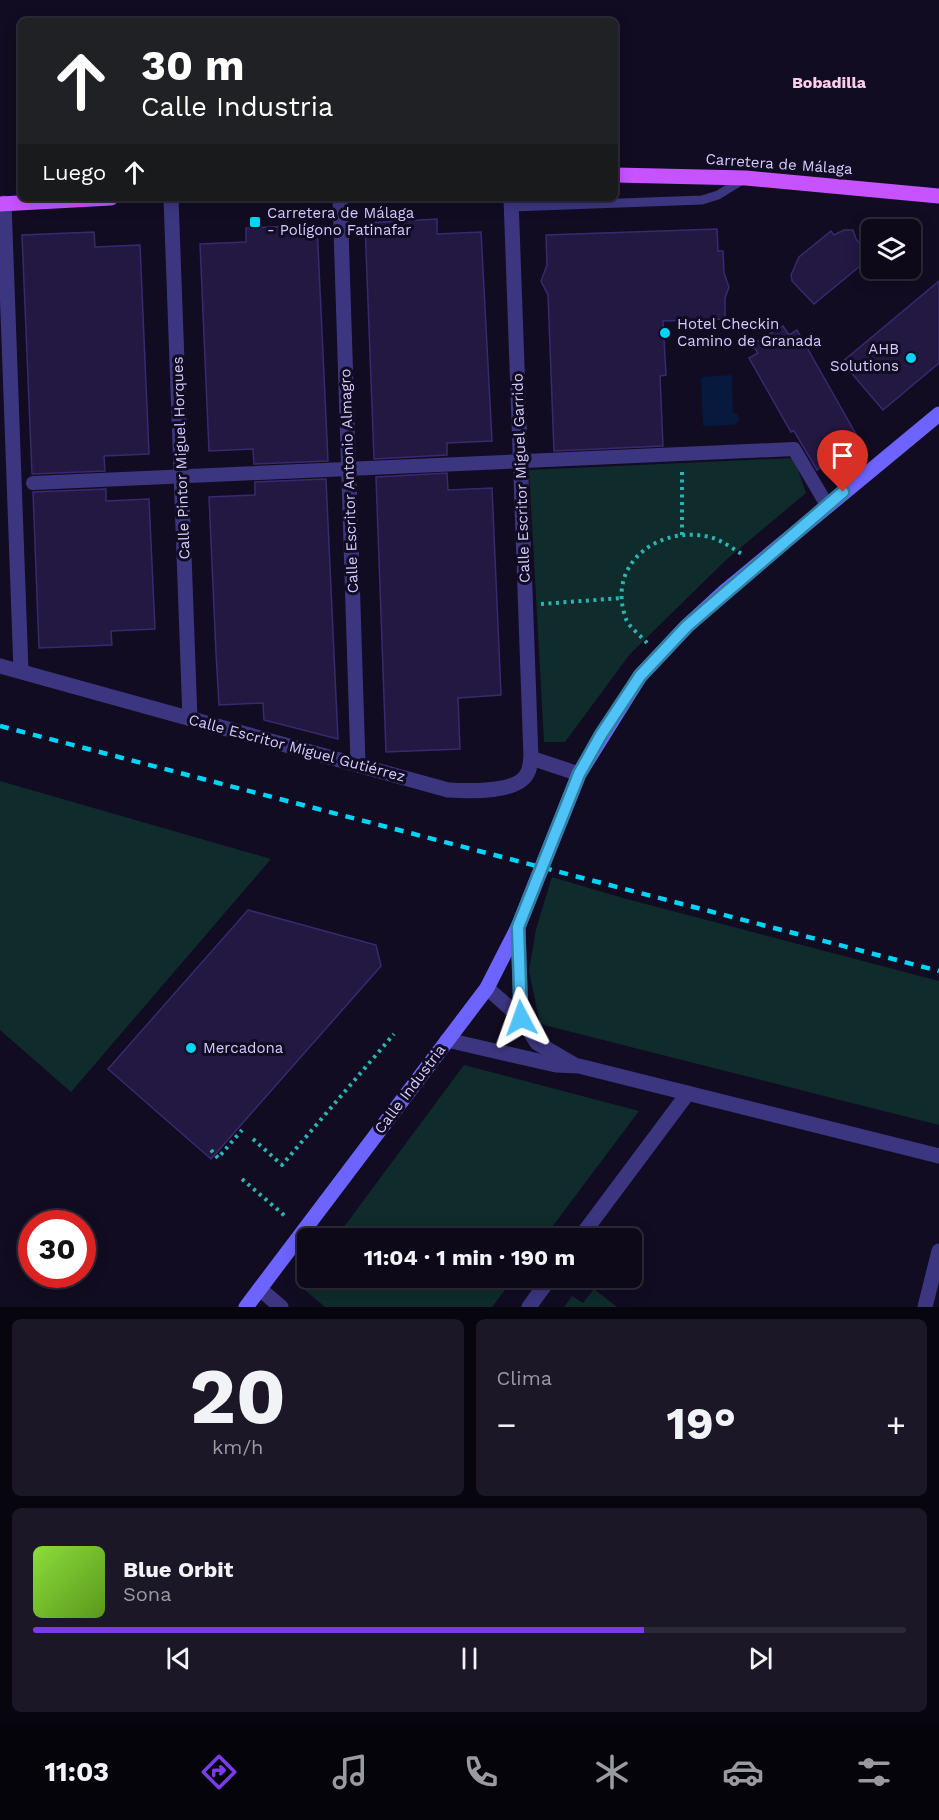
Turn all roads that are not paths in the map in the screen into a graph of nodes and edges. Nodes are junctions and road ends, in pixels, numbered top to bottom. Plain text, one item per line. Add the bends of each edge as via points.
1 (618, 175) edge
2 (746, 178) junction
3 (939, 196) edge
4 (56, 201) edge
5 (171, 201) edge
6 (340, 201) edge
7 (512, 203) edge
8 (2, 204) edge
9 (939, 414) edge
10 (520, 462) junction
11 (349, 469) junction
12 (182, 477) junction
13 (33, 483) dead end
14 (826, 505) junction
15 (0, 666) edge
16 (21, 671) junction
17 (190, 719) junction
18 (531, 758) junction
19 (358, 763) junction
20 (579, 774) junction
21 (518, 927) junction
22 (487, 988) junction
23 (521, 1018) junction
24 (447, 1040) junction
25 (579, 1066) junction
26 (688, 1093) junction
27 (939, 1156) edge
28 (587, 1228) edge
29 (939, 1251) edge
30 (543, 1288) edge
31 (261, 1290) junction
32 (246, 1307) edge
33 (281, 1307) edge
34 (529, 1307) edge
35 (925, 1307) edge

1 - 2 main road, Carretera de Málaga
2 - 3 main road, Carretera de Málaga
2 - 7 lane via 702,200
4 - 8 main road
5 - 12 street, Calle Pintor Miguel Horques
6 - 11 street, Calle Escritor Antonio Almagro
7 - 10 street, Calle Escritor Miguel Garrido
8 - 16 street
9 - 14 main road, Calle Industria
10 - 11 street
10 - 14 street via 794,449
10 - 18 street, Calle Escritor Miguel Garrido
11 - 12 street
11 - 19 street, Calle Escritor Antonio Almagro
12 - 13 street
12 - 17 street, Calle Pintor Miguel Horques
14 - 20 main road, Calle Industria via 659,655 621,704
15 - 16 street, Calle Escritor Miguel Gutiérrez
16 - 17 street, Calle Escritor Miguel Gutiérrez
17 - 19 street, Calle Escritor Miguel Gutiérrez
18 - 19 street, Calle Escritor Miguel Gutiérrez via 522,781 473,791 448,790
18 - 20 street
20 - 21 main road, Calle Industria
21 - 22 main road, Calle Industria
21 - 23 street
22 - 23 street
22 - 24 main road, Calle Industria
23 - 25 street via 537,1043
24 - 25 street via 556,1065
24 - 31 main road, Calle Industria
25 - 26 street
26 - 27 street
26 - 28 street
29 - 35 street
30 - 34 street
31 - 32 main road, Calle Industria
31 - 33 street

